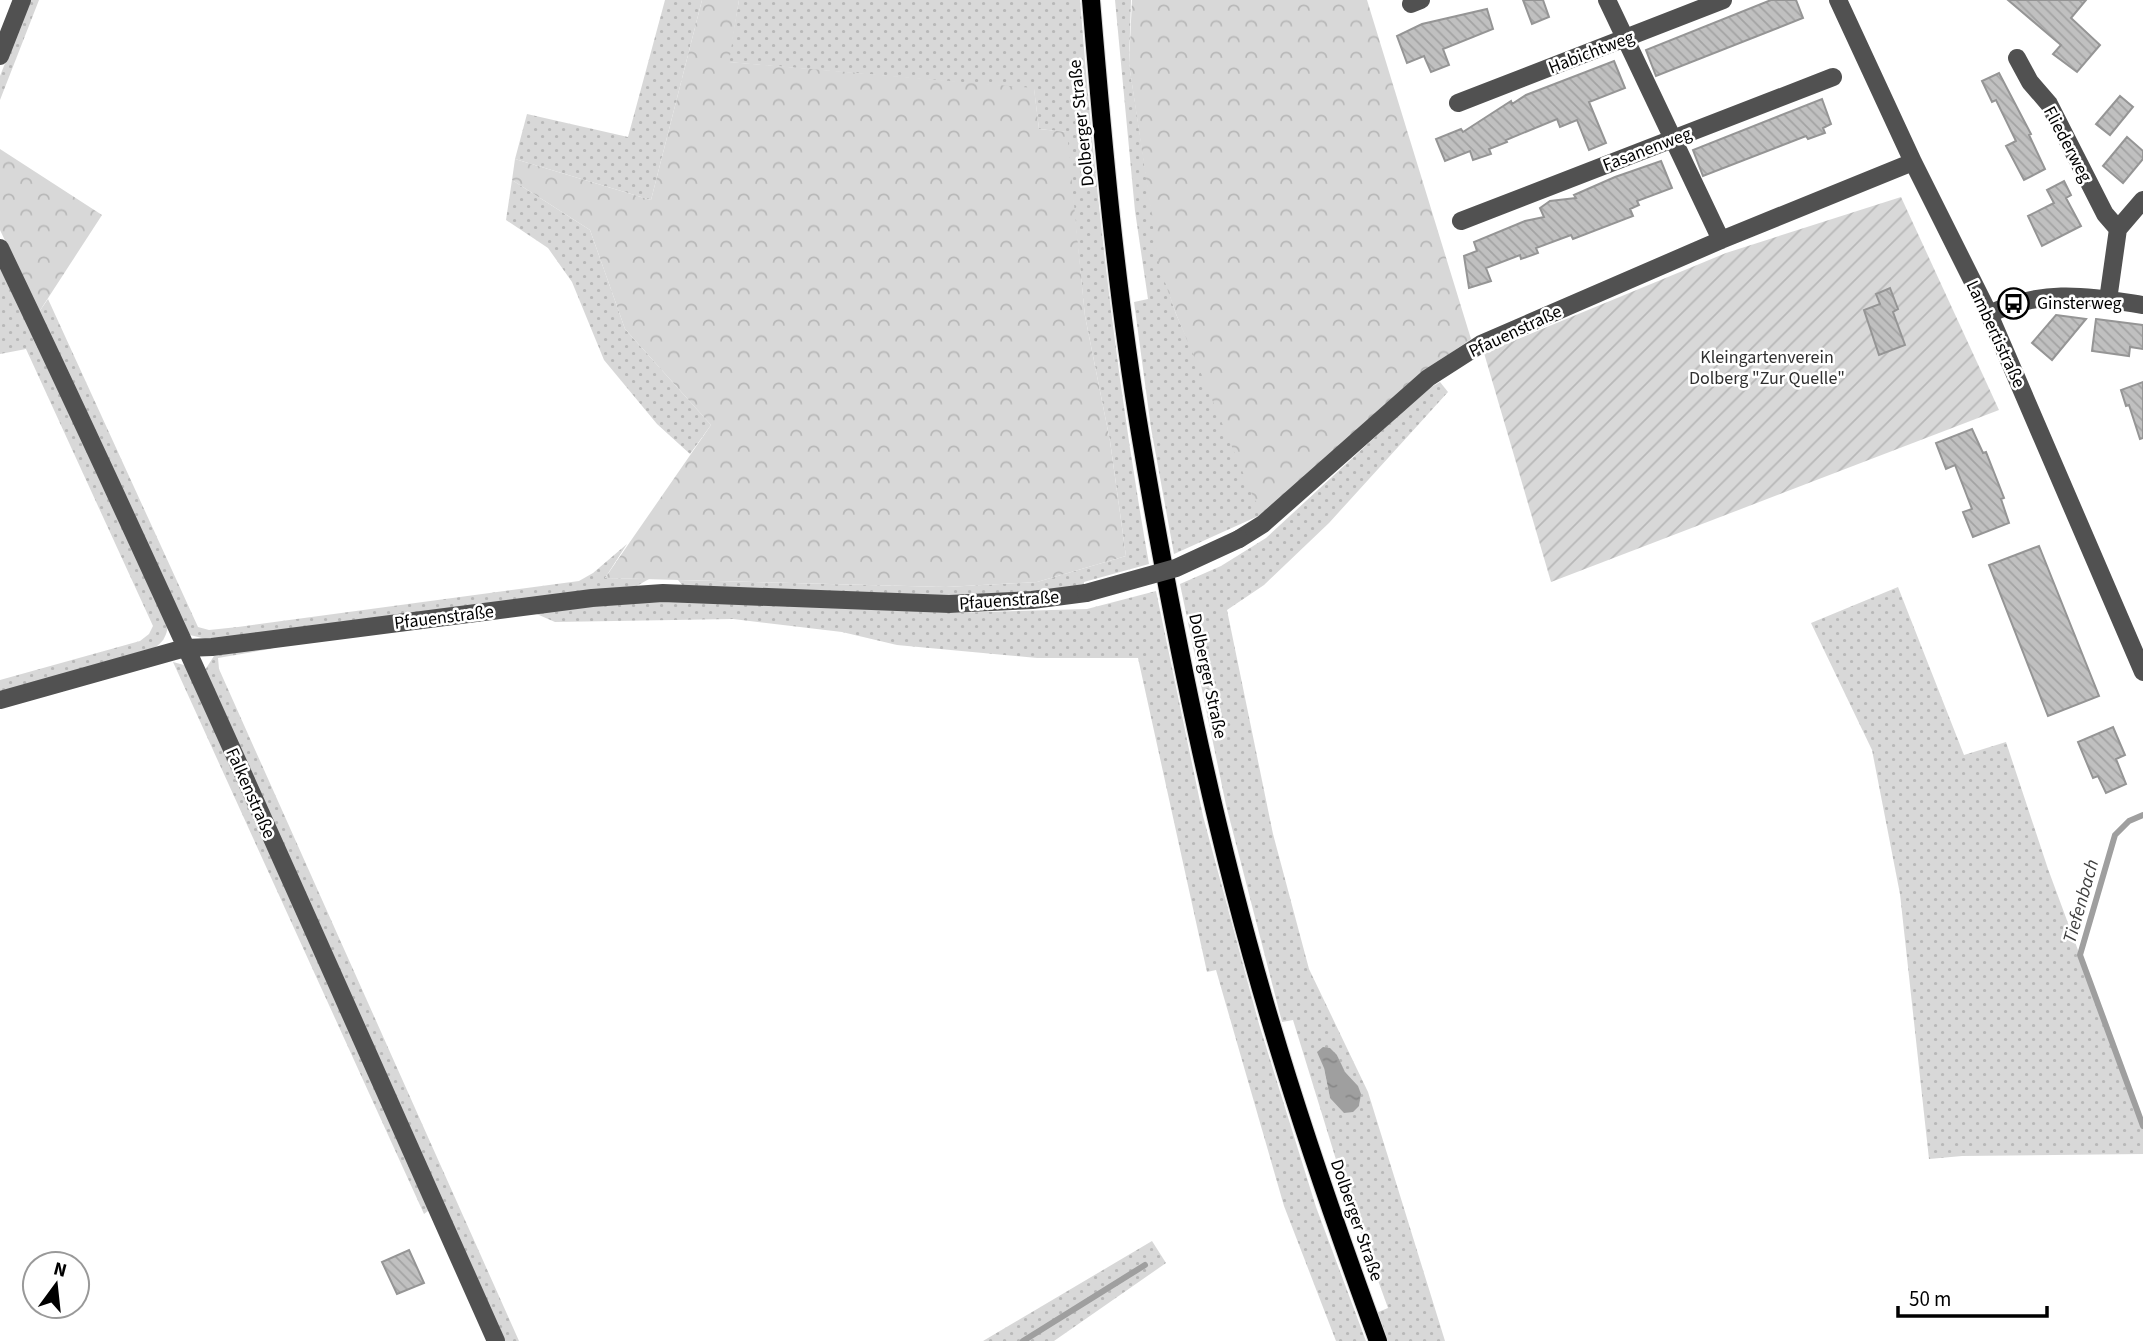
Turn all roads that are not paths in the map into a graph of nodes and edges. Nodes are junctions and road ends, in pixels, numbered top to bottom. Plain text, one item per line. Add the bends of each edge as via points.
1 (22, 0) edge
2 (1091, 0) edge
3 (1607, 0) edge
4 (1723, 0) edge
5 (1838, 0) edge
6 (1626, 39) junction
7 (0, 56) edge
8 (2017, 58) dead end
9 (1833, 77) dead end
10 (1458, 103) dead end
11 (1673, 140) junction
12 (1913, 162) junction
13 (2143, 200) edge
14 (1461, 221) dead end
15 (2119, 229) junction
16 (1721, 240) junction
17 (0, 248) edge
18 (2108, 300) junction
19 (2143, 305) edge
20 (1989, 314) junction
21 (185, 648) junction
22 (2143, 672) edge
23 (0, 700) edge
24 (496, 1341) edge
25 (1378, 1341) edge

1 - 7 street
2 - 25 main road, Dolberger Straße via 1138,416 1186,680 1269,1017
3 - 6 street
4 - 6 street, Habichtweg
5 - 12 street, Lambertistraße
6 - 10 street, Habichtweg
6 - 11 street
8 - 15 street, Fliederweg via 2049,104 2105,214
9 - 11 street, Fasanenweg
11 - 14 street, Fasanenweg
11 - 16 street
12 - 16 street, Pfauenstraße
12 - 20 street, Lambertistraße
13 - 15 street
15 - 18 street
16 - 21 street, Pfauenstraße, bridge via 1481,344 1452,362 1239,540 1176,568 1086,593 949,604 651,594
17 - 21 street, Falkenstraße
18 - 19 street
18 - 20 street via 2051,295
20 - 22 street, Lambertistraße
21 - 23 street, Pfauenstraße
21 - 24 street, Falkenstraße

